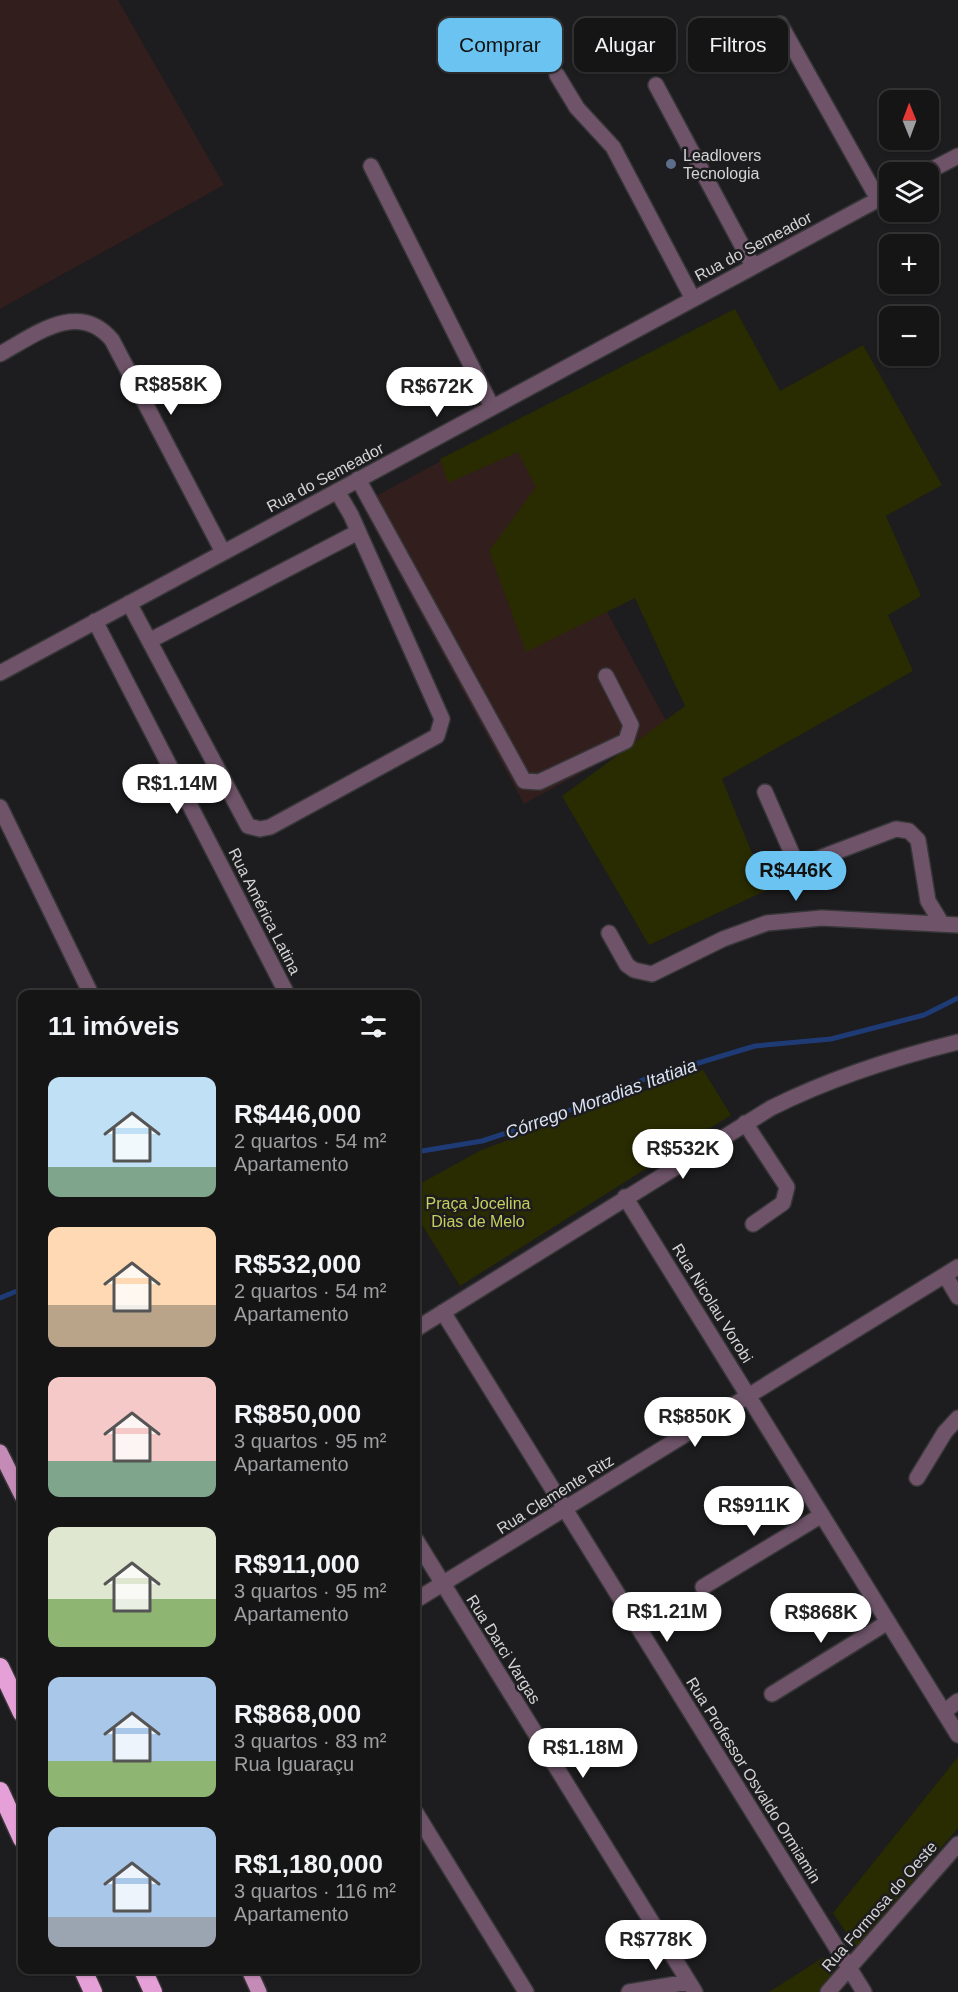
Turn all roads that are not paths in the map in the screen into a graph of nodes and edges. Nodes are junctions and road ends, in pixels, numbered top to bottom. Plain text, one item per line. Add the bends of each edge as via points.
1 (788, 37) edge
2 (557, 75) dead end
3 (656, 85) dead end
4 (958, 156) edge
5 (371, 166) dead end
6 (939, 166) edge
7 (879, 188) edge
8 (879, 199) edge
9 (753, 266) junction
10 (693, 299) junction
11 (0, 354) edge
12 (492, 407) junction
13 (358, 479) junction
14 (337, 491) junction
15 (358, 532) junction
16 (223, 552) junction
17 (129, 603) junction
18 (95, 621) junction
19 (151, 640) junction
20 (0, 673) edge
21 (606, 676) dead end
22 (765, 792) dead end
23 (0, 807) edge
24 (950, 925) edge
25 (609, 933) dead end
26 (89, 990) edge
27 (286, 990) edge
28 (958, 1042) edge
29 (745, 1123) junction
30 (626, 1197) junction
31 (753, 1224) dead end
32 (951, 1271) edge
33 (958, 1297) edge
34 (443, 1312) junction
35 (420, 1326) edge
36 (748, 1396) junction
37 (958, 1418) edge
38 (0, 1452) edge
39 (917, 1478) dead end
40 (18, 1488) edge
41 (565, 1509) junction
42 (822, 1515) junction
43 (420, 1547) edge
44 (442, 1584) junction
45 (703, 1587) dead end
46 (420, 1598) edge
47 (888, 1622) junction
48 (0, 1667) edge
49 (772, 1694) dead end
50 (958, 1701) edge
51 (18, 1705) edge
52 (944, 1712) junction
53 (958, 1735) edge
54 (0, 1791) edge
55 (420, 1820) edge
56 (18, 1830) edge
57 (958, 1844) edge
58 (849, 1968) junction
59 (85, 1974) edge
60 (145, 1974) edge
61 (251, 1974) edge
62 (692, 1987) edge
63 (93, 1992) edge
64 (153, 1992) edge
65 (259, 1992) edge
66 (526, 1992) edge
67 (629, 1992) edge
68 (828, 1992) edge
69 (864, 1992) edge

1 - 7 street
2 - 10 street via 582,113 614,147
3 - 9 street
4 - 6 street
5 - 12 street
8 - 9 street, Rua do Semeador
9 - 10 street, Rua do Semeador
10 - 12 street, Rua do Semeador
11 - 16 street via 59,323 82,320 99,327 112,340
12 - 13 street, Rua do Semeador
13 - 14 street, Rua do Semeador
13 - 21 street via 525,780 539,782 626,741 632,725
14 - 15 street
14 - 16 street, Rua do Semeador
15 - 19 street
15 - 19 street via 442,719 441,728 437,736 270,827 248,826
16 - 17 street, Rua do Semeador
17 - 18 street, Rua do Semeador
17 - 19 street
18 - 20 street, Rua do Semeador
18 - 27 street, Rua América Latina
22 - 24 street via 793,856 800,862 896,829 909,831 918,840 928,901
23 - 26 street
24 - 25 street via 822,918 767,922 652,974 627,964
28 - 29 street via 834,1079
29 - 30 street
29 - 31 street via 787,1187 783,1203
30 - 34 street
30 - 36 street, Rua Nicolau Vorobi
32 - 33 street
32 - 36 street, Rua Clemente Ritz
34 - 35 street
34 - 41 street, Rua Professor Osvaldo Ormiamin
36 - 41 street, Rua Clemente Ritz
36 - 42 street, Rua Nicolau Vorobi
37 - 39 street
38 - 40 main road
41 - 44 street, Rua Clemente Ritz
41 - 58 street, Rua Professor Osvaldo Ormiamin
42 - 45 street
42 - 47 street, Rua Nicolau Vorobi
43 - 44 street, Rua Darci Vargas
44 - 46 street, Rua Clemente Ritz
44 - 62 street, Rua Darci Vargas
47 - 49 street
47 - 52 street, Rua Nicolau Vorobi
48 - 51 highway
50 - 52 street
52 - 53 street, Rua Nicolau Vorobi
54 - 56 highway
55 - 66 street
57 - 58 street, Rua Formosa do Oeste
58 - 68 street, Rua Formosa do Oeste
58 - 69 street, Rua Professor Osvaldo Ormiamin
59 - 63 highway
60 - 64 highway
61 - 65 main road
62 - 67 street

